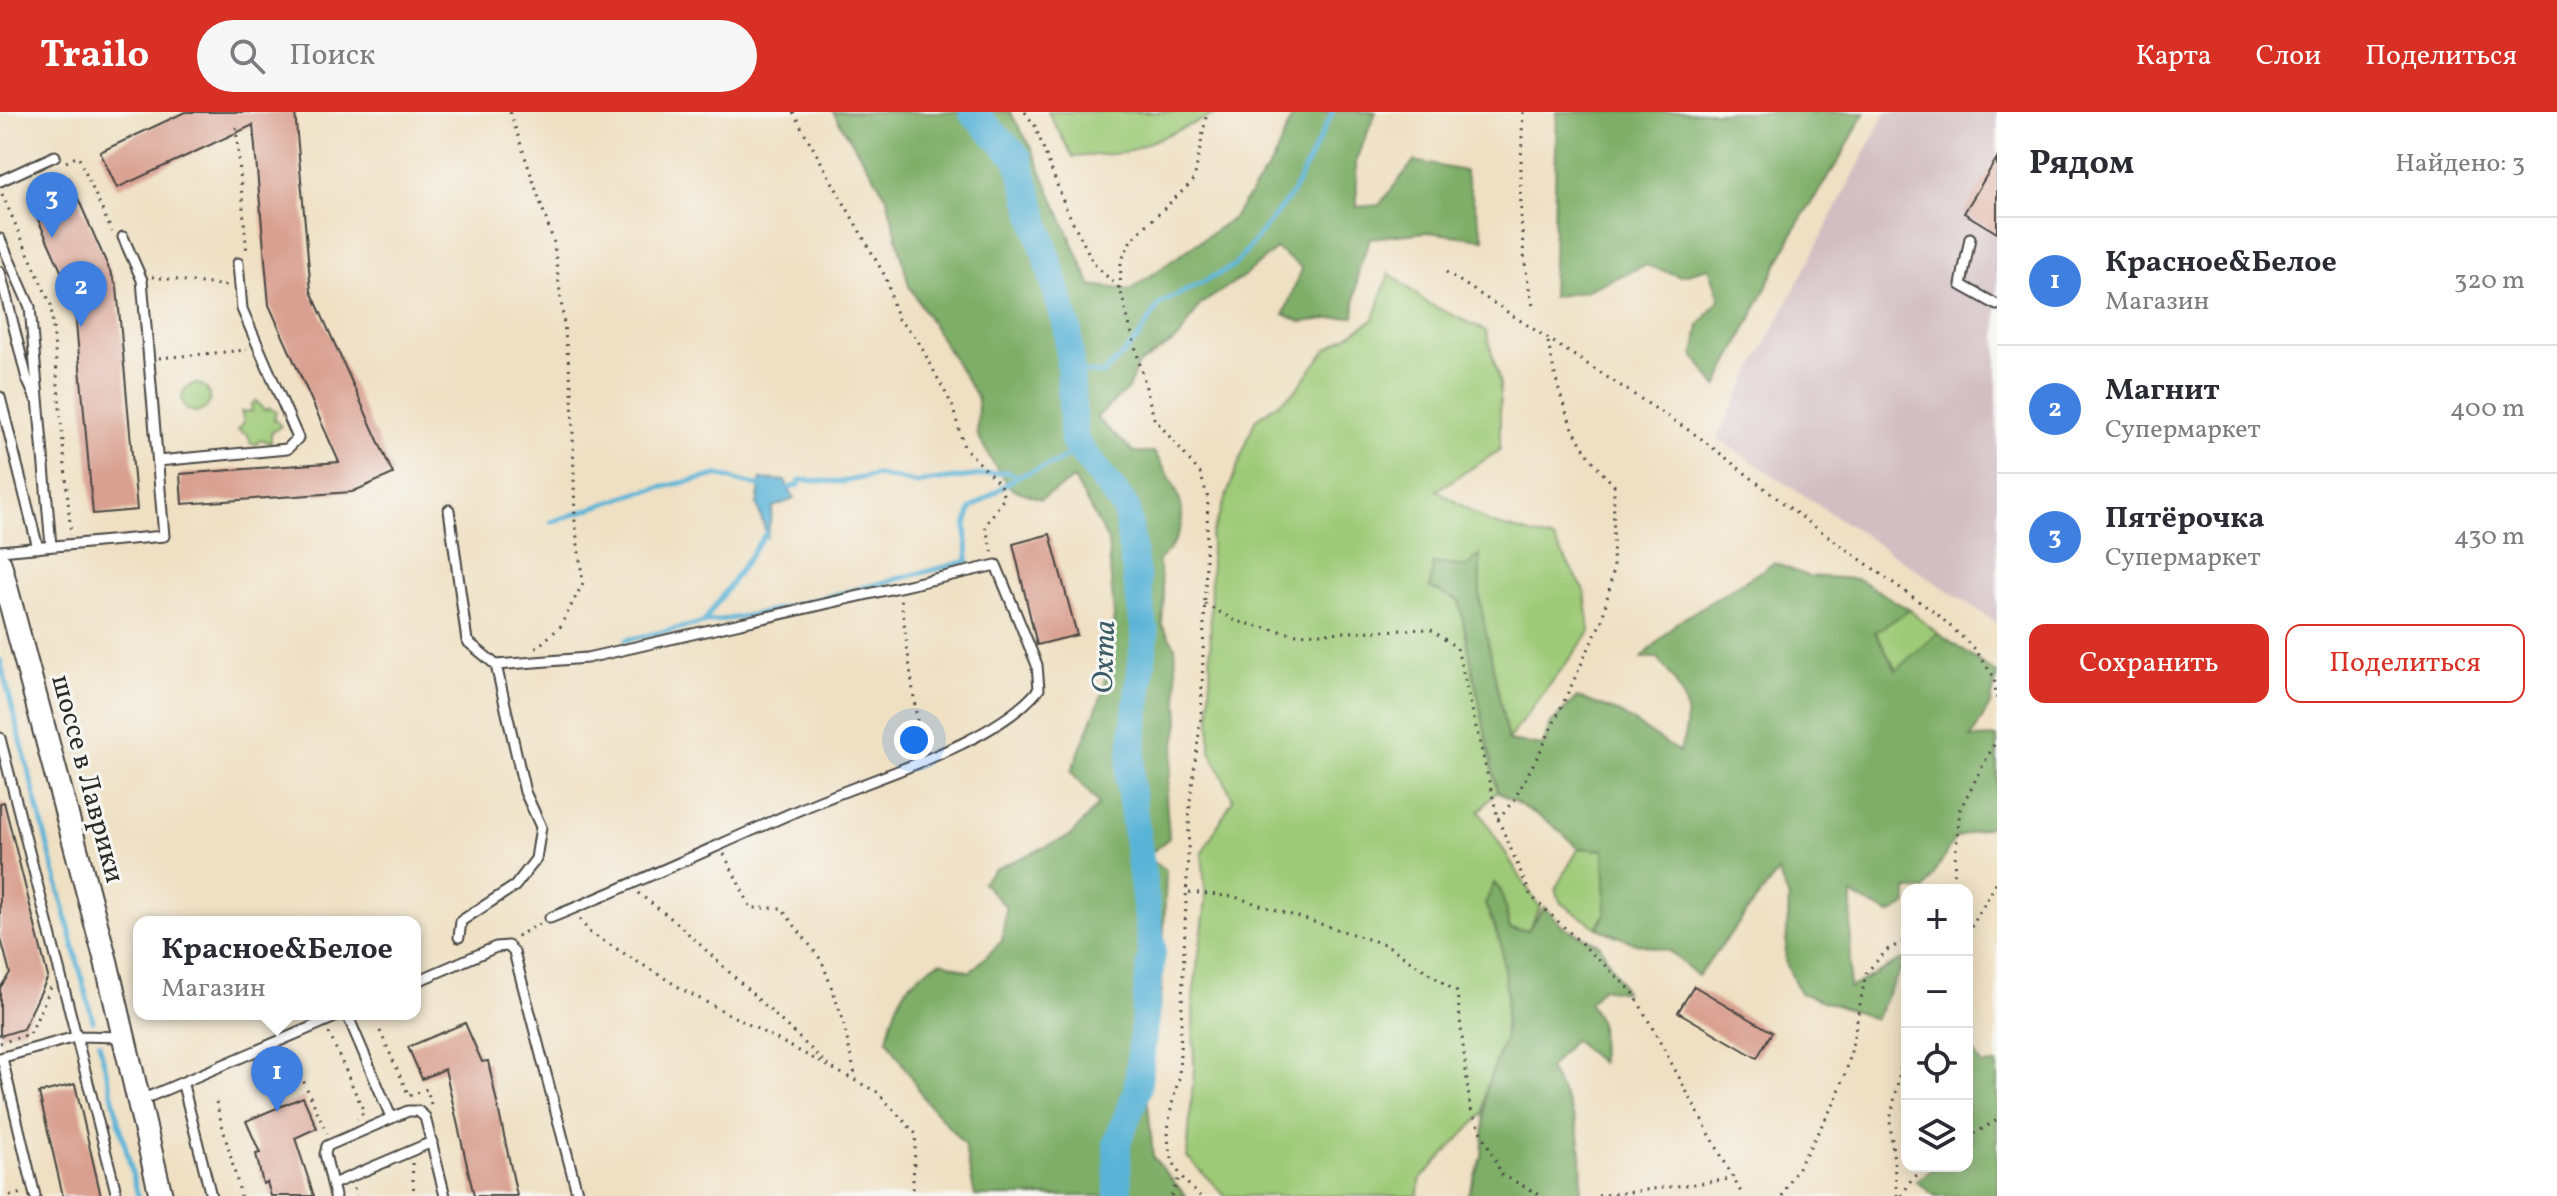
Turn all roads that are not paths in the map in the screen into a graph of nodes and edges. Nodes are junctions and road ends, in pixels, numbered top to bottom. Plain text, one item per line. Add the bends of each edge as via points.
1 (55, 156) dead end
2 (0, 181) edge
3 (118, 236) road end
4 (1970, 238) dead end
5 (0, 239) edge
6 (243, 261) road end
7 (0, 272) edge
8 (1997, 305) edge
9 (0, 397) edge
10 (39, 406) junction
11 (158, 461) junction
12 (449, 510) dead end
13 (51, 546) junction
14 (38, 548) junction
15 (0, 551) edge
16 (0, 564) edge
17 (496, 665) junction
18 (0, 738) edge
19 (550, 918) road end
20 (459, 937) dead end
21 (421, 979) edge
22 (330, 1020) edge
23 (347, 1020) edge
24 (79, 1036) junction
25 (125, 1037) junction
26 (1, 1058) edge
27 (183, 1085) junction
28 (139, 1101) junction
29 (391, 1117) junction
30 (432, 1142) junction
31 (333, 1184) junction
32 (30, 1194) edge
33 (117, 1196) edge
34 (161, 1196) edge
35 (211, 1196) edge
36 (335, 1196) edge
37 (445, 1196) edge
38 (578, 1196) edge

1 - 2 lane
3 - 11 lane via 142,280
4 - 8 lane via 1961,285
5 - 10 lane via 30,307
6 - 11 lane via 242,309 298,438 287,449
7 - 10 lane
9 - 14 lane
10 - 13 lane
11 - 13 lane via 164,536
12 - 17 lane via 467,641
13 - 14 lane
14 - 15 lane
16 - 25 street, шоссе в Лаврики
17 - 19 lane via 587,658 996,565 1037,665 1039,689 992,731
17 - 20 lane via 525,792 541,827 536,859 515,886 461,921
18 - 24 lane
21 - 38 lane via 496,947 508,946 514,952
22 - 27 lane
23 - 29 lane
24 - 25 lane
24 - 26 lane
24 - 33 lane
25 - 28 street, шоссе в Лаврики
26 - 32 lane
27 - 28 lane
27 - 35 lane
28 - 34 street, шоссе в Лаврики
29 - 30 lane via 418,1111
29 - 31 lane via 327,1146
30 - 31 lane
30 - 37 lane
31 - 36 lane

